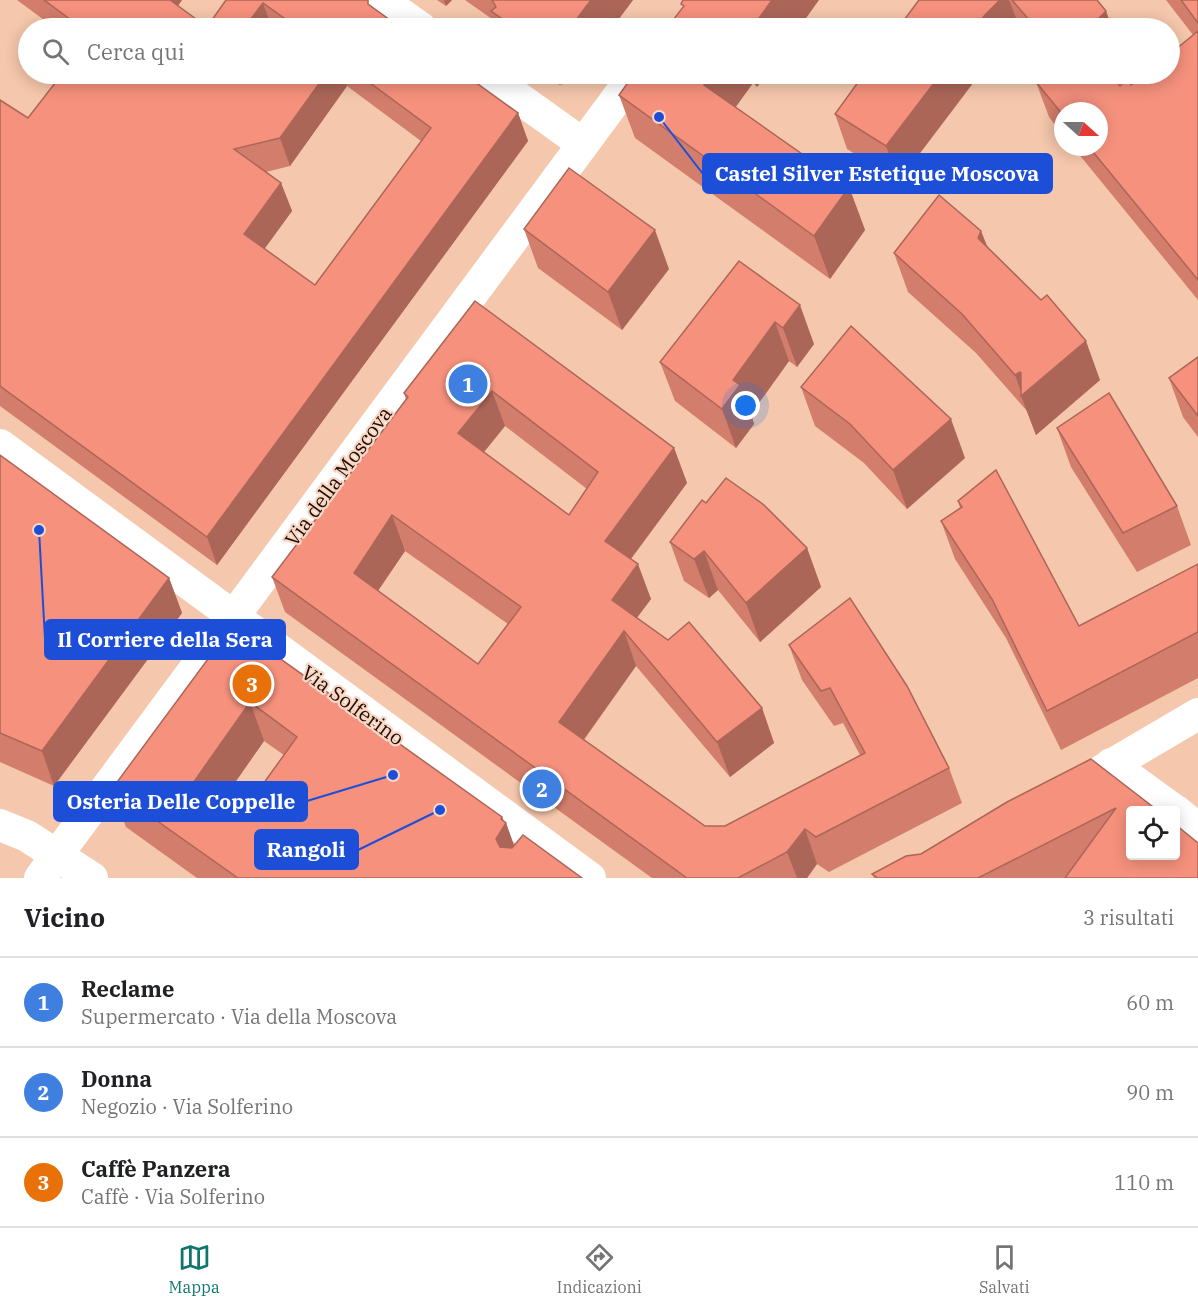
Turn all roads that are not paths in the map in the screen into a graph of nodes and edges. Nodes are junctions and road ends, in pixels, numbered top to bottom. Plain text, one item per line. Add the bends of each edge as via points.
1 (381, 0) edge
2 (407, 18) edge
3 (499, 84) edge
4 (628, 84) edge
5 (583, 144) junction
6 (0, 446) edge
7 (234, 618) junction
8 (1198, 714) edge
9 (1111, 764) junction
10 (1043, 806) edge
11 (1168, 806) edge
12 (1180, 815) edge
13 (0, 825) edge
14 (1198, 829) edge
15 (49, 867) edge
16 (92, 878) edge
17 (590, 878) edge

1 - 2 street
3 - 5 street
4 - 5 street, Via della Moscova
5 - 7 street, Via della Moscova
6 - 7 street, Via Solferino
7 - 15 street, Via della Moscova
7 - 17 street, Via Solferino
8 - 9 street
9 - 10 street
9 - 11 street
12 - 14 street
13 - 15 street via 27,836
15 - 16 street

